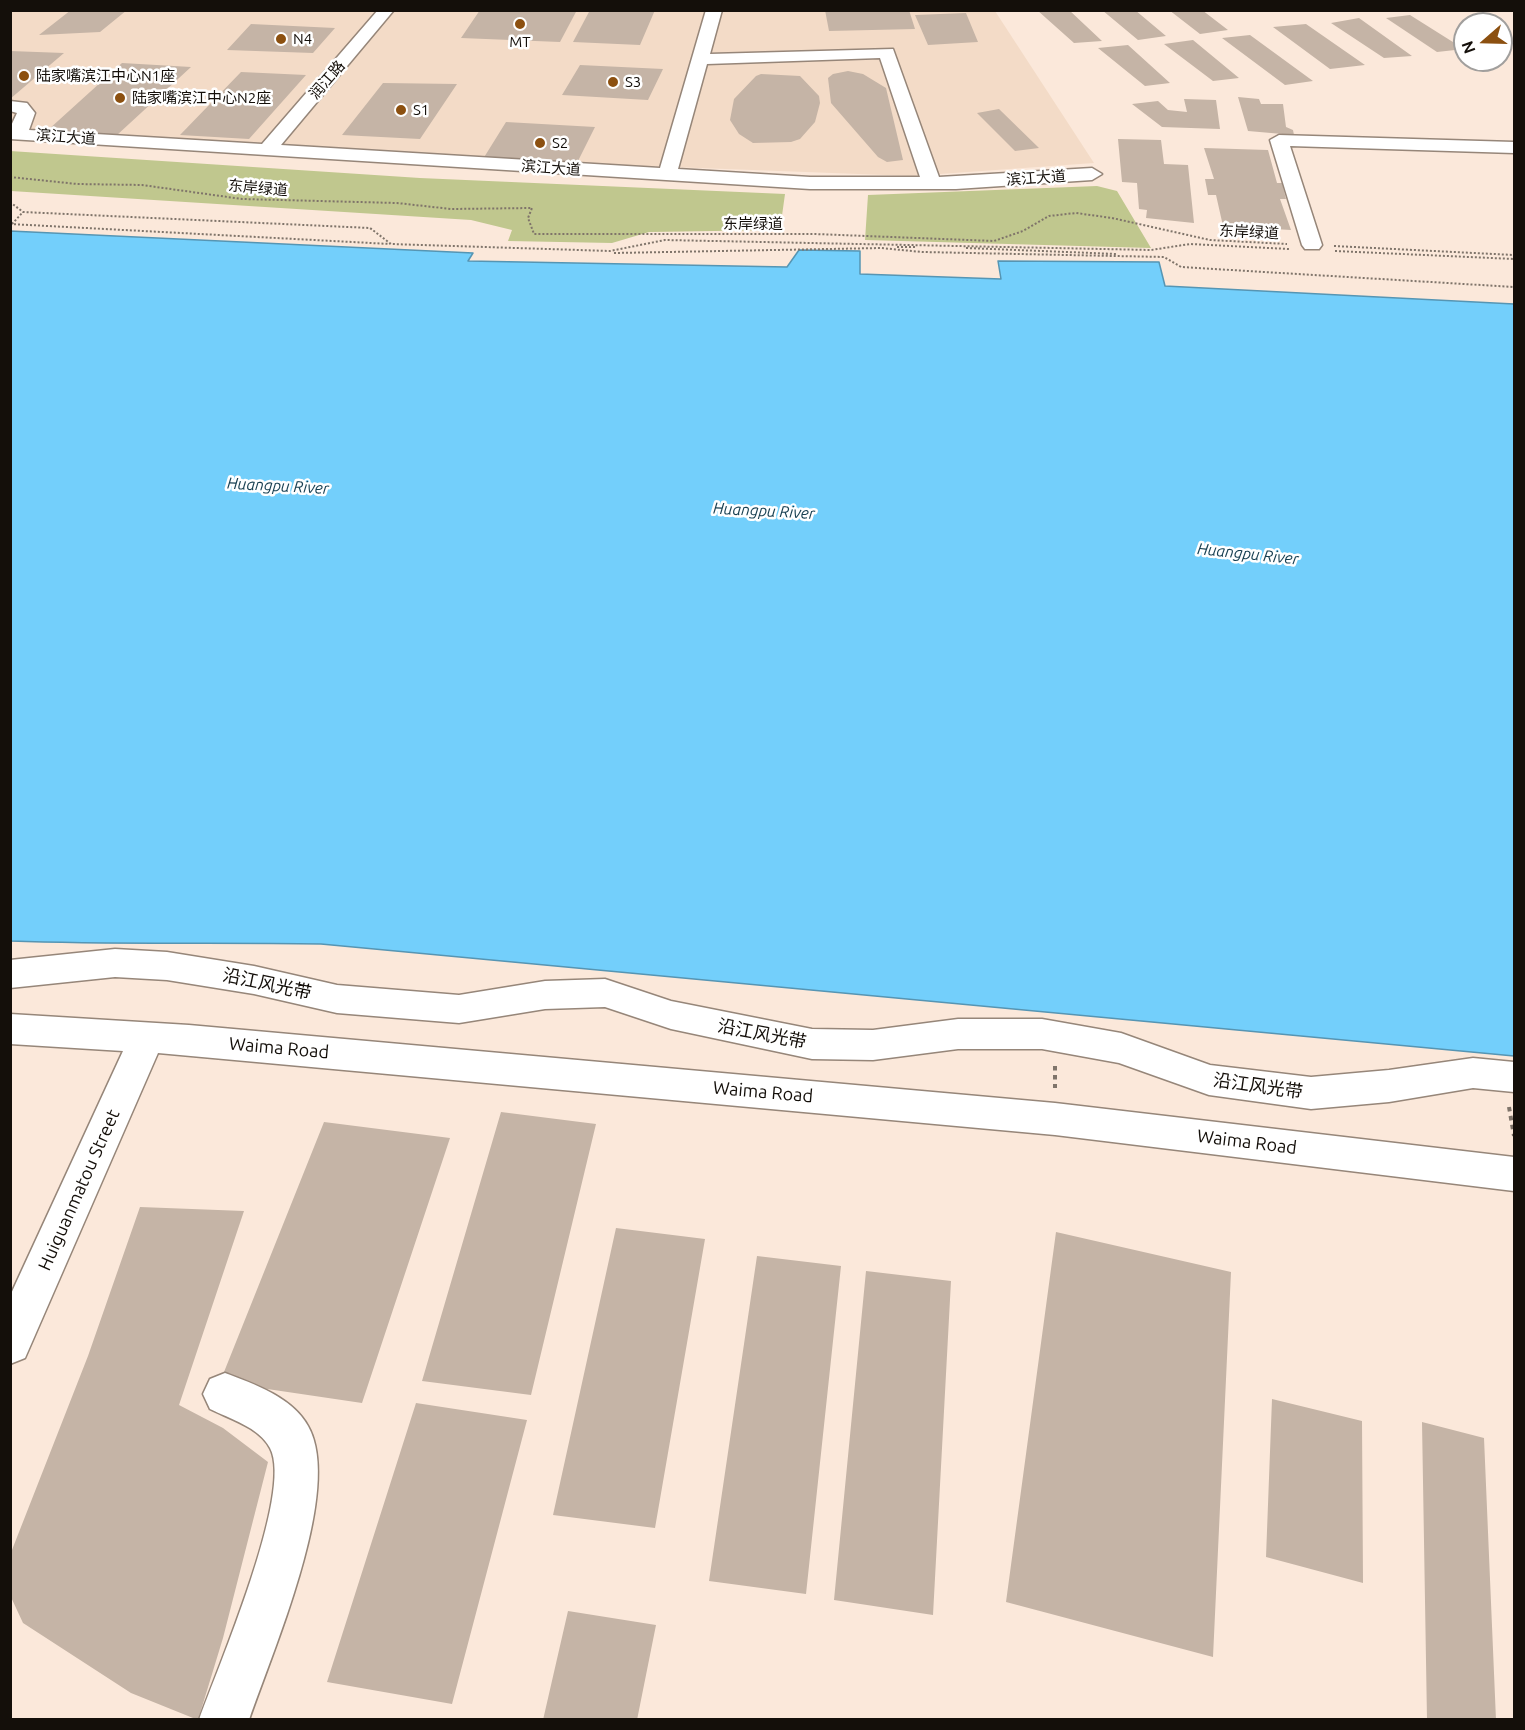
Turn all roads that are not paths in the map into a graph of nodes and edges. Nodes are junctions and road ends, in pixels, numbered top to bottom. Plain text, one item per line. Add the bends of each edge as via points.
1 (387, 10) edge
2 (714, 10) edge
3 (700, 59) junction
4 (10, 106) edge
5 (14, 129) edge
6 (1515, 148) edge
7 (267, 150) junction
8 (1092, 174) dead end
9 (667, 175) junction
10 (931, 183) junction
11 (1312, 248) road end
12 (10, 974) edge
13 (10, 1029) edge
14 (147, 1037) junction
15 (1515, 1077) edge
16 (1515, 1174) edge
17 (10, 1344) edge
18 (225, 1394) dead end
19 (224, 1719) edge

1 - 7 street, 润江路
2 - 3 street
3 - 9 street
3 - 10 street via 887,53
4 - 5 street via 21,107 26,114
5 - 7 street, 滨江大道
6 - 11 street via 1280,140
7 - 9 street, 滨江大道
8 - 10 street, 滨江大道
9 - 10 street, 滨江大道 via 810,183
12 - 15 street, 沿江风光带 via 115,963 167,966 337,999 459,1009 545,995 605,993 671,1015 812,1044 873,1045 958,1034 1055,1036 1120,1048 1209,1080 1311,1093 1473,1073
13 - 14 street, Waima Road
14 - 16 street, Waima Road via 1055,1119
14 - 17 street, Huiguanmatou Street
18 - 19 street via 272,1417 292,1440 297,1479 287,1541

